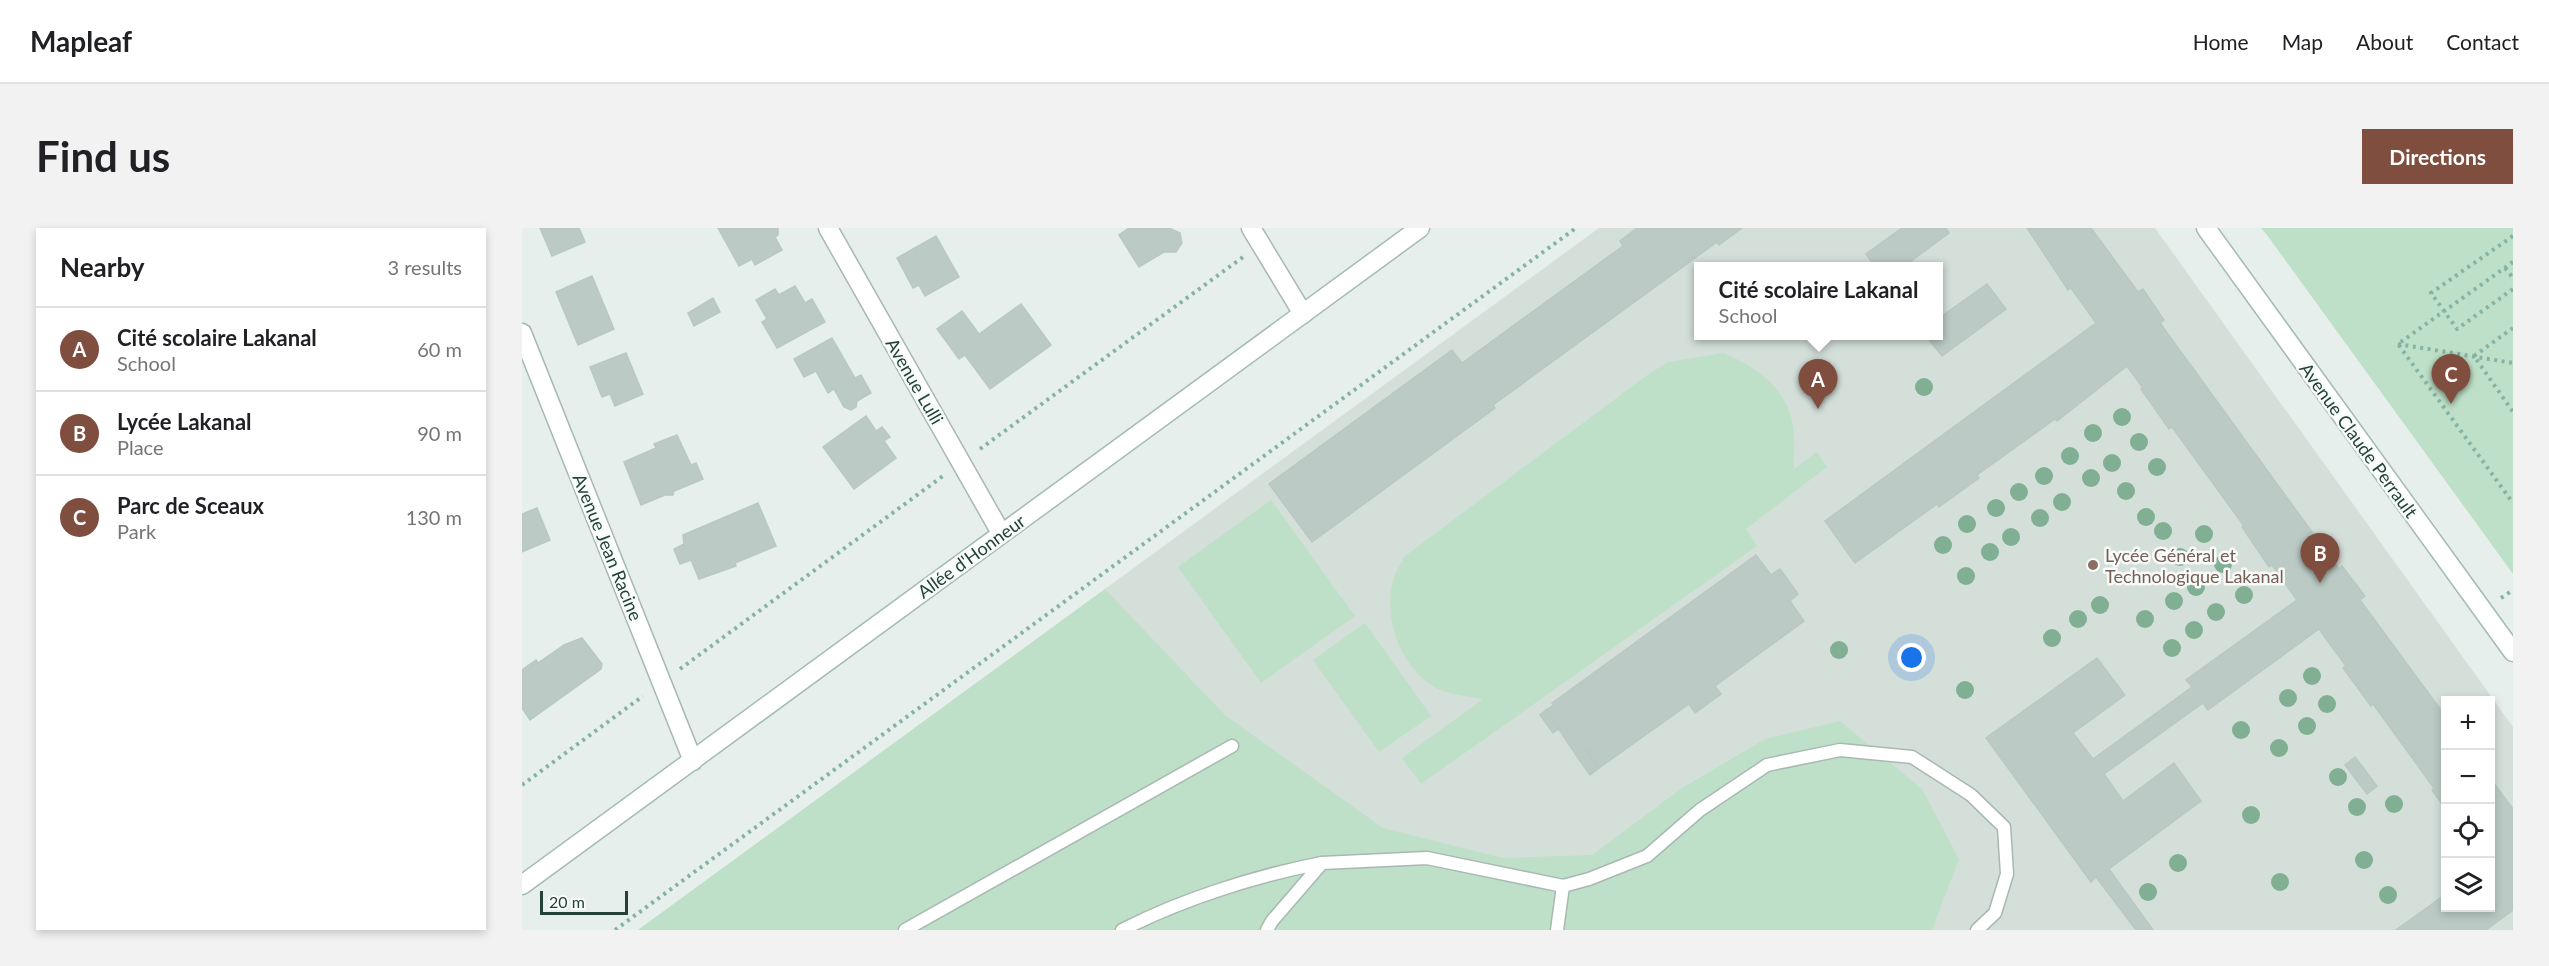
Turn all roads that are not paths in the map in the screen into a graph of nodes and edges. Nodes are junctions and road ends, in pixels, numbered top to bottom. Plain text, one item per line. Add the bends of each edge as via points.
1 (828, 228) edge
2 (1420, 228) edge
3 (2206, 228) edge
4 (1256, 236) edge
5 (1304, 314) junction
6 (522, 333) edge
7 (1001, 533) junction
8 (2513, 652) edge
9 (1232, 746) dead end
10 (693, 761) junction
11 (1322, 863) junction
12 (522, 885) edge
13 (1563, 886) junction
14 (905, 930) edge
15 (1122, 930) edge
16 (1268, 930) edge
17 (1557, 930) edge
18 (1977, 930) edge

1 - 7 main road, Avenue Lulli
2 - 5 main road, Allée d'Honneur
3 - 8 main road, Avenue Claude Perrault
4 - 5 main road
5 - 7 main road, Allée d'Honneur
6 - 10 main road, Avenue Jean Racine
7 - 10 main road, Allée d'Honneur
9 - 14 lane
10 - 12 main road, Allée d'Honneur
11 - 13 lane via 1427,858
11 - 15 lane via 1271,875 1154,914
11 - 16 lane
13 - 17 lane
13 - 18 lane via 1647,856 1700,810 1767,765 1840,750 1912,758 1971,795 2004,827 2007,874 1995,914

